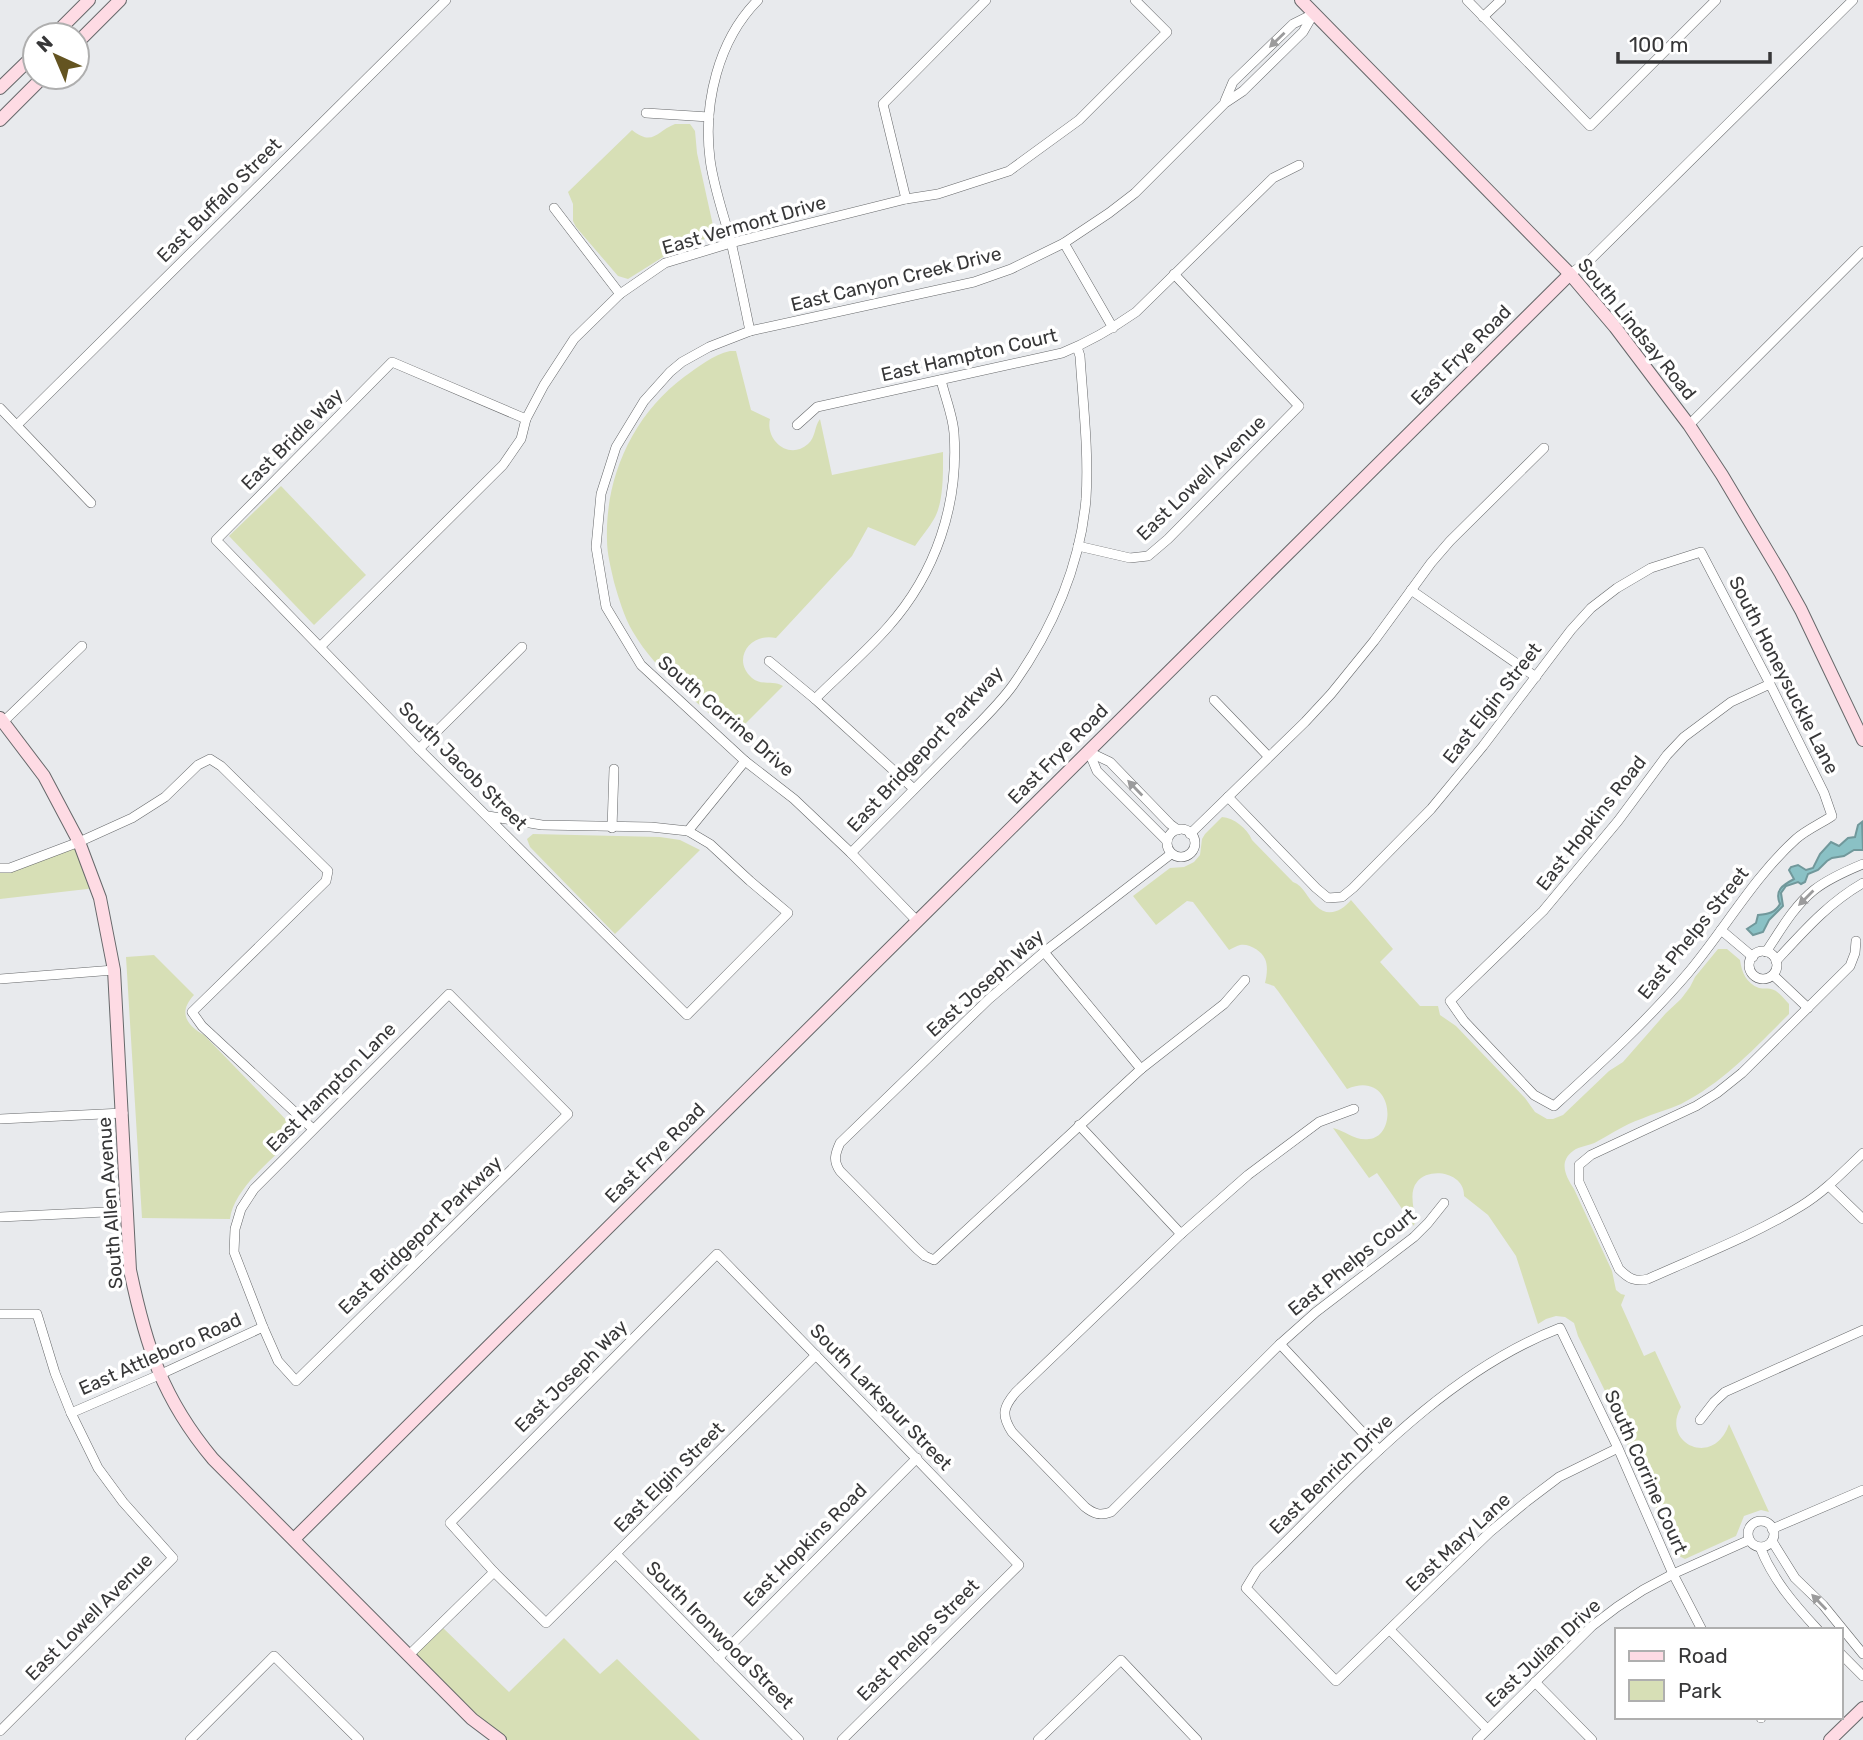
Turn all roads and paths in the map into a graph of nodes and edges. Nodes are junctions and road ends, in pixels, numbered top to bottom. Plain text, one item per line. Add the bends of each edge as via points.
1 (89, 0) edge
2 (121, 0) edge
3 (446, 0) edge
4 (758, 0) edge
5 (986, 0) edge
6 (1135, 0) edge
7 (1301, 0) edge
8 (1467, 0) edge
9 (1501, 0) edge
10 (1716, 0) edge
11 (1853, 0) edge
12 (1314, 13) junction
13 (1483, 17) junction
14 (68, 21) edge
15 (91, 29) edge
16 (21, 68) edge
17 (0, 88) edge
18 (29, 91) edge
19 (646, 113) dead end
20 (709, 117) junction
21 (0, 120) edge
22 (1299, 165) dead end
23 (906, 200) junction
24 (554, 208) dead end
25 (731, 243) junction
26 (1064, 243) junction
27 (1863, 251) edge
28 (1174, 274) junction
29 (1570, 274) junction
30 (620, 295) junction
31 (1113, 328) junction
32 (750, 331) junction
33 (1077, 347) junction
34 (941, 380) junction
35 (0, 408) edge
36 (526, 419) junction
37 (17, 425) junction
38 (797, 425) dead end
39 (1689, 425) junction
40 (1544, 448) dead end
41 (601, 495) joint
42 (92, 503) dead end
43 (216, 540) joint
44 (1078, 547) junction
45 (1701, 552) joint
46 (1411, 590) junction
47 (82, 646) dead end
48 (321, 646) junction
49 (522, 647) dead end
50 (769, 661) dead end
51 (1536, 677) junction
52 (1770, 684) junction
53 (815, 699) junction
54 (1214, 700) dead end
55 (2, 720) edge
56 (1863, 740) edge
57 (419, 748) junction
58 (1088, 752) junction
59 (1268, 756) junction
60 (746, 761) junction
61 (614, 769) dead end
62 (914, 789) junction
63 (1228, 797) junction
64 (488, 816) junction
65 (1832, 816) joint
66 (612, 828) junction
67 (1178, 830) junction
68 (688, 831) junction
69 (1190, 834) junction
70 (1167, 841) junction
71 (79, 842) junction
72 (851, 853) junction
73 (1171, 853) junction
74 (1863, 864) edge
75 (0, 868) edge
76 (1863, 883) edge
77 (916, 920) junction
78 (1721, 930) junction
79 (1856, 941) dead end
80 (1044, 952) junction
81 (1766, 952) junction
82 (1753, 957) junction
83 (1776, 961) junction
84 (114, 971) junction
85 (1773, 975) junction
86 (0, 979) edge
87 (1245, 980) dead end
88 (1808, 1008) junction
89 (1141, 1069) junction
90 (1554, 1106) joint
91 (1354, 1109) dead end
92 (122, 1113) junction
93 (568, 1114) joint
94 (0, 1119) edge
95 (1079, 1125) junction
96 (313, 1129) junction
97 (1863, 1153) edge
98 (1829, 1186) junction
99 (1444, 1203) dead end
100 (126, 1211) junction
101 (0, 1217) edge
102 (1863, 1219) edge
103 (1181, 1234) junction
104 (717, 1254) joint
105 (0, 1314) edge
106 (262, 1327) junction
107 (1560, 1328) joint
108 (1863, 1330) edge
109 (1280, 1345) junction
110 (816, 1355) junction
111 (159, 1375) junction
112 (71, 1413) junction
113 (1700, 1420) dead end
114 (1618, 1448) junction
115 (1379, 1450) junction
116 (917, 1458) junction
117 (1863, 1491) edge
118 (1773, 1530) junction
119 (294, 1539) junction
120 (1749, 1540) junction
121 (1772, 1541) junction
122 (1760, 1547) junction
123 (616, 1554) junction
124 (1019, 1565) joint
125 (494, 1572) junction
126 (1673, 1574) junction
127 (1701, 1628) edge
128 (1816, 1628) edge
129 (1842, 1628) edge
130 (1842, 1628) edge
131 (1390, 1630) junction
132 (1863, 1654) edge
133 (1842, 1655) edge
134 (409, 1656) junction
135 (718, 1658) junction
136 (1863, 1676) edge
137 (1336, 1681) joint
138 (1535, 1682) junction
139 (1863, 1708) edge
140 (1487, 1729) junction
141 (0, 1731) edge
142 (190, 1740) edge
143 (359, 1740) edge
144 (500, 1740) edge
145 (799, 1740) edge
146 (842, 1740) edge
147 (1038, 1740) edge
148 (1197, 1740) edge
149 (1477, 1740) edge
150 (1592, 1740) edge
151 (1830, 1740) edge

1 - 14 street
2 - 15 street
3 - 37 street, East Buffalo Street
4 - 20 street via 729,40 715,78
5 - 23 street via 883,104
6 - 23 street, East Vermont Drive via 1167,32 1079,120 1009,171
7 - 12 street, South Lindsay Road
8 - 13 street
9 - 13 street
10 - 13 street via 1590,126
11 - 29 street, East Frye Road via 1591,259
12 - 26 street, East Canyon Creek Drive via 1293,24 1233,82 1225,103 1135,193
12 - 29 street, South Lindsay Road
16 - 17 street
18 - 21 street
19 - 20 street
20 - 25 street via 710,160
22 - 28 street, East Hampton Court via 1273,178
23 - 25 street, East Vermont Drive
24 - 30 street
25 - 30 street, East Vermont Drive via 665,264
25 - 32 street
26 - 31 street
26 - 32 street, East Canyon Creek Drive via 974,282
27 - 39 street
28 - 31 street, East Hampton Court
28 - 44 street, East Lowell Avenue via 1299,406 1148,556 1130,558
29 - 39 street, South Lindsay Road
29 - 58 street, East Frye Road
30 - 36 street, East Vermont Drive via 574,339
31 - 33 street, East Hampton Court
32 - 41 street, East Canyon Creek Drive via 682,362 661,382 616,447
33 - 34 street, East Hampton Court
33 - 44 street, East Bridgeport Parkway via 1087,469
34 - 38 street, East Hampton Court via 817,407
34 - 53 street via 954,430 954,452 950,507 936,551 916,591 889,626
35 - 37 street
36 - 43 street, East Bridle Way via 392,362
36 - 48 street, East Vermont Drive via 521,439 503,465
37 - 42 street
39 - 56 street, South Lindsay Road via 1788,586
40 - 46 street, East Joseph Way via 1450,541
41 - 60 street, South Corrine Drive via 596,547 606,607 641,666
43 - 48 street, South Jacob Street
44 - 62 street, East Bridgeport Parkway via 1066,588 1012,687
45 - 51 street, East Elgin Street via 1651,568 1617,588 1591,608
45 - 52 street, South Honeysuckle Lane
46 - 51 street
46 - 59 street, East Joseph Way via 1331,694
47 - 55 street
48 - 57 street, South Jacob Street
49 - 57 street
50 - 53 street
51 - 63 street, East Elgin Street via 1431,809 1342,897 1328,898 1316,888
52 - 65 street, South Honeysuckle Lane
52 - 90 street, East Hopkins Road via 1731,702 1684,737 1543,911 1450,1001 1534,1095
53 - 62 street
54 - 59 street
55 - 71 street, South Allen Avenue via 44,776
57 - 64 street, South Jacob Street
67 -> 58 street via 1110,762
58 - 70 street via 1097,771
58 - 77 street, East Frye Road
59 - 63 street, East Joseph Way
60 - 68 street
60 - 72 street, South Corrine Drive
61 - 66 street
62 - 72 street, East Bridgeport Parkway
63 - 69 street, East Joseph Way
64 - 66 street via 542,825
64 - 68 street, South Jacob Street via 687,1015 788,913 710,844
65 - 78 street, East Phelps Street via 1798,837 1776,859
66 - 68 street
67 - 69 street
67 - 70 street
69 - 73 street, East Joseph Way via 1194,844 1189,855
70 - 73 street
71 - 75 street
71 - 84 street, South Allen Avenue via 100,898
71 - 96 street via 132,818 210,760 328,871 326,881 192,1012
72 - 77 street, South Corrine Drive
73 - 80 street, East Joseph Way
74 -> 81 street via 1814,890
76 - 83 street via 1819,915
77 - 119 street, East Frye Road
78 - 82 street
78 - 90 street, East Phelps Street via 1651,1012
79 - 88 street via 1850,966
80 - 89 street
80 - 95 street, East Joseph Way via 840,1143 835,1164 917,1249 934,1259
81 - 82 street
81 - 83 street
82 - 85 street via 1750,968 1754,976 1766,979
83 - 85 street
84 - 86 street
84 - 92 street, South Allen Avenue
85 - 88 street
87 - 89 street via 1224,1004
88 - 98 street via 1717,1093 1591,1155 1578,1165 1579,1182 1619,1269 1638,1281 1779,1218
89 - 95 street
91 - 103 street via 1319,1122 1248,1175
92 - 94 street
92 - 100 street, South Allen Avenue
93 - 96 street, East Hampton Lane via 449,994
93 - 106 street, East Bridgeport Parkway via 296,1381 278,1361
95 - 103 street
96 - 106 street, East Hampton Lane via 254,1189 235,1229 234,1252
97 - 98 street
98 - 102 street
99 - 109 street, East Phelps Court via 1414,1237
100 - 101 street
100 - 111 street, South Allen Avenue via 130,1270
103 - 109 street via 1016,1392 1004,1413 1012,1432 1085,1507 1101,1515 1111,1512
104 - 110 street, South Larkspur Street
104 - 125 street, East Joseph Way via 450,1522
105 - 112 street via 37,1314
106 - 111 street, East Attleboro Road
107 - 114 street, South Corrine Court
107 - 115 street, East Benrich Drive via 1464,1378
108 - 113 street via 1725,1392
109 - 115 street
110 - 116 street, South Larkspur Street
110 - 123 street, East Elgin Street
111 - 112 street, East Attleboro Road
111 - 119 street, South Allen Avenue via 205,1450
112 - 141 street, East Lowell Avenue via 98,1468 173,1558
114 - 126 street, South Corrine Court
114 - 131 street, East Mary Lane via 1559,1477 1526,1502
115 - 137 street, East Benrich Drive via 1257,1570 1245,1588
116 - 124 street, South Larkspur Street
116 - 135 street, East Hopkins Road
117 - 118 street
118 - 120 street via 1765,1522 1754,1524
118 - 121 street
119 - 134 street, South Allen Avenue
120 - 122 street
120 - 126 street, East Julian Drive
121 - 122 street
130 -> 121 street via 1795,1578
122 - 128 street via 1775,1579
123 - 125 street, East Elgin Street via 546,1623
123 - 135 street, South Ironwood Street
124 - 146 street, East Phelps Street
125 - 134 street
126 - 127 street, South Corrine Court
126 - 138 street, East Julian Drive via 1592,1626
132 -> 129 street
131 - 137 street, East Mary Lane
131 - 140 street
133 - 136 street
134 - 144 street, South Allen Avenue via 472,1719
135 - 145 street, South Ironwood Street
138 - 140 street, East Julian Drive
138 - 150 street
139 - 151 street
140 - 149 street, East Julian Drive
142 - 143 street via 274,1656
147 - 148 street via 1121,1660

